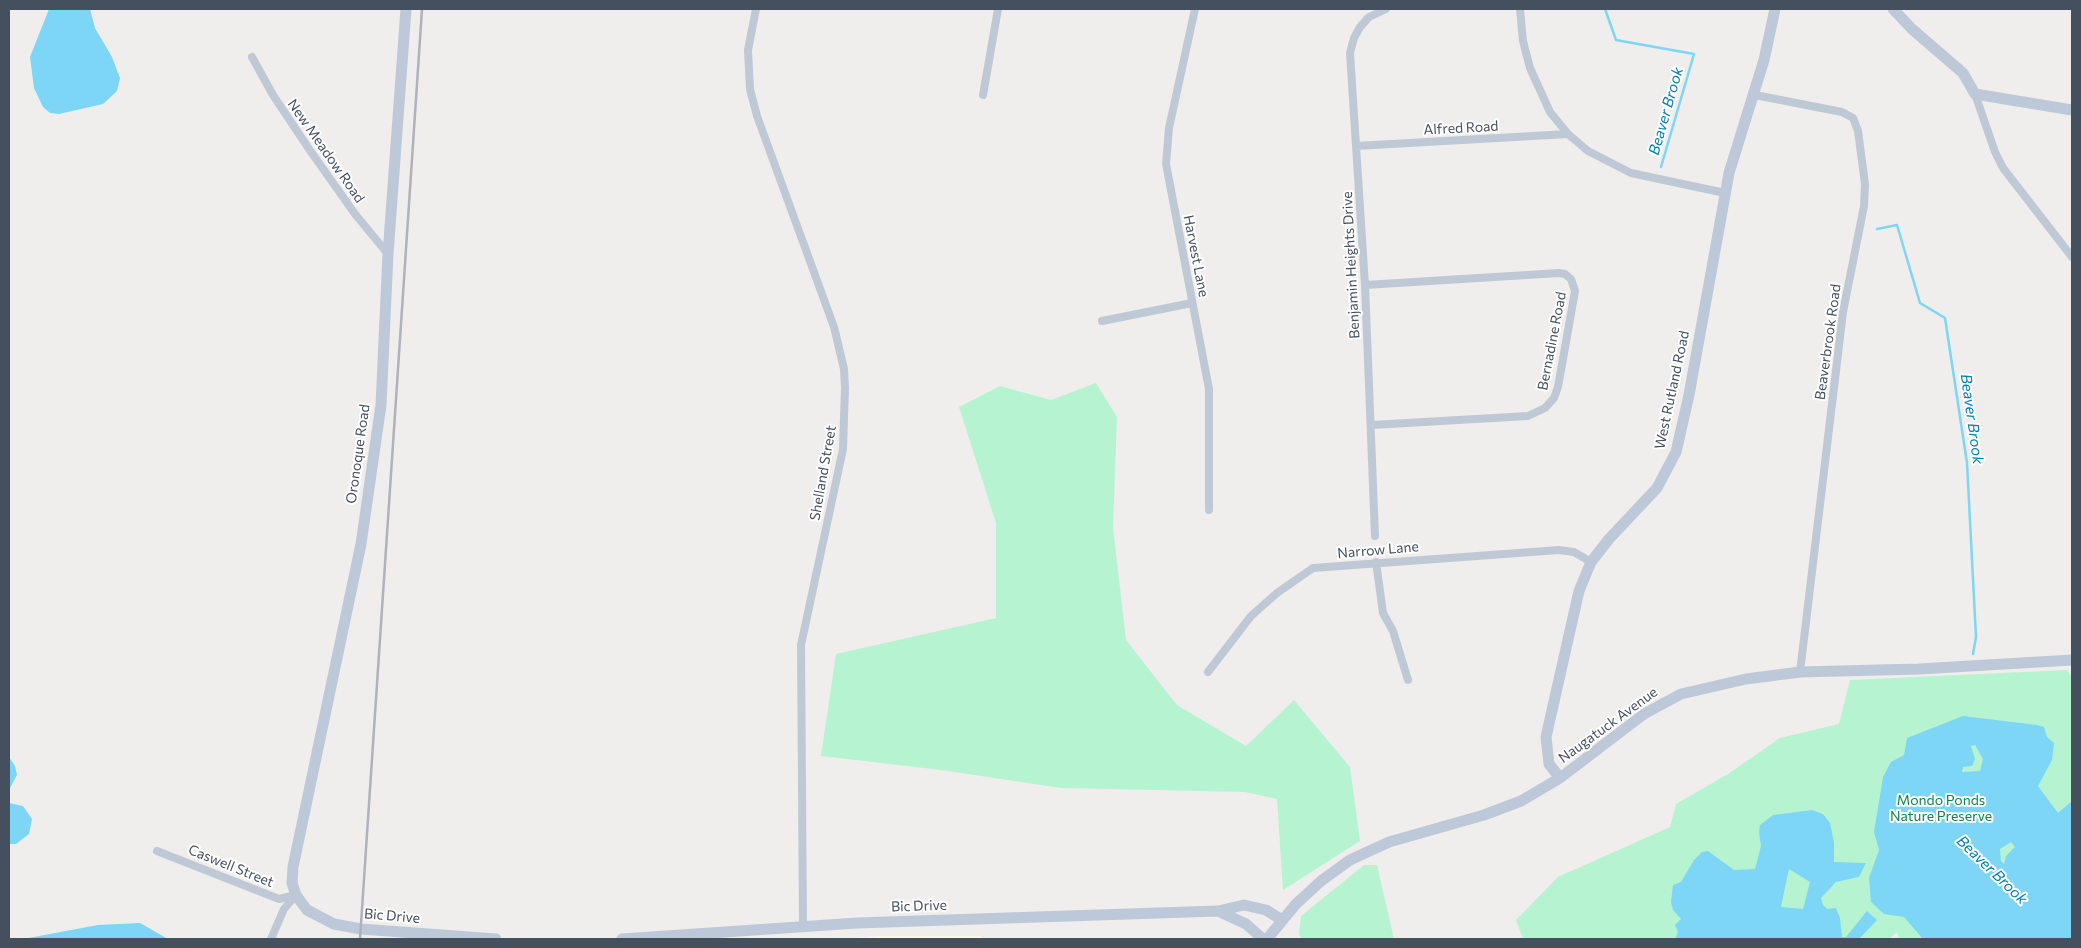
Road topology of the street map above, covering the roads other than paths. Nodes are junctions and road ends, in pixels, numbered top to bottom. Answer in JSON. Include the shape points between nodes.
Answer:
{"nodes":[{"id":1,"x":406,"y":9,"type":"edge"},
{"id":2,"x":756,"y":9,"type":"edge"},
{"id":3,"x":998,"y":9,"type":"edge"},
{"id":4,"x":1195,"y":9,"type":"edge"},
{"id":5,"x":1386,"y":9,"type":"edge"},
{"id":6,"x":1520,"y":9,"type":"edge"},
{"id":7,"x":1775,"y":9,"type":"edge"},
{"id":8,"x":1893,"y":9,"type":"edge"},
{"id":9,"x":252,"y":57,"type":"dead end"},
{"id":10,"x":1754,"y":94,"type":"junction"},
{"id":11,"x":1975,"y":94,"type":"junction"},
{"id":12,"x":983,"y":95,"type":"dead end"},
{"id":13,"x":2072,"y":110,"type":"edge"},
{"id":14,"x":1568,"y":134,"type":"junction"},
{"id":15,"x":1356,"y":146,"type":"junction"},
{"id":16,"x":1725,"y":193,"type":"junction"},
{"id":17,"x":388,"y":254,"type":"junction"},
{"id":18,"x":2072,"y":257,"type":"edge"},
{"id":19,"x":1365,"y":285,"type":"junction"},
{"id":20,"x":1192,"y":303,"type":"junction"},
{"id":21,"x":1102,"y":321,"type":"dead end"},
{"id":22,"x":1372,"y":425,"type":"junction"},
{"id":23,"x":1209,"y":510,"type":"dead end"},
{"id":24,"x":1375,"y":536,"type":"dead end"},
{"id":25,"x":1376,"y":562,"type":"junction"},
{"id":26,"x":1591,"y":562,"type":"junction"},
{"id":27,"x":2072,"y":660,"type":"edge"},
{"id":28,"x":1208,"y":672,"type":"dead end"},
{"id":29,"x":1800,"y":672,"type":"junction"},
{"id":30,"x":1408,"y":680,"type":"dead end"},
{"id":31,"x":1560,"y":778,"type":"junction"},
{"id":32,"x":157,"y":851,"type":"dead end"},
{"id":33,"x":296,"y":895,"type":"junction"},
{"id":34,"x":1218,"y":911,"type":"junction"},
{"id":35,"x":1282,"y":920,"type":"junction"},
{"id":36,"x":804,"y":926,"type":"junction"},
{"id":37,"x":1269,"y":938,"type":"edge"},
{"id":38,"x":271,"y":939,"type":"edge"},
{"id":39,"x":496,"y":939,"type":"edge"},
{"id":40,"x":622,"y":939,"type":"edge"}],
"edges":[{"from":1,"to":17,"type":"street","name":"Oronoque Road"},
{"from":2,"to":36,"type":"street","name":"Shelland Street","via":[[748,50],[757,116],[827,304],[839,346],[845,388],[842,449],[801,645]]},
{"from":3,"to":12,"type":"street"},
{"from":4,"to":20,"type":"street","name":"Harvest Lane","via":[[1169,128],[1167,153],[1168,175]]},
{"from":5,"to":15,"type":"street","name":"Benjamin Heights Drive","via":[[1369,17],[1360,27],[1350,53]]},
{"from":6,"to":14,"type":"street","via":[[1530,68],[1550,112]]},
{"from":7,"to":10,"type":"street","name":"West Rutland Road"},
{"from":8,"to":11,"type":"street","via":[[1963,73]]},
{"from":9,"to":17,"type":"street","name":"New Meadow Road","via":[[272,95],[308,149]]},
{"from":10,"to":16,"type":"street","name":"West Rutland Road"},
{"from":10,"to":29,"type":"street","name":"Beaverbrook Road","via":[[1842,112],[1853,118],[1866,184],[1843,312]]},
{"from":11,"to":13,"type":"street"},
{"from":11,"to":18,"type":"street","via":[[2003,168]]},
{"from":14,"to":15,"type":"street","name":"Alfred Road"},
{"from":14,"to":16,"type":"street","via":[[1588,151],[1631,174]]},
{"from":15,"to":19,"type":"street","name":"Benjamin Heights Drive"},
{"from":16,"to":26,"type":"street","name":"West Rutland Road","via":[[1676,452],[1657,488]]},
{"from":17,"to":33,"type":"street","name":"Oronoque Road","via":[[380,404],[361,544],[292,867]]},
{"from":19,"to":22,"type":"street","name":"Benjamin Heights Drive"},
{"from":19,"to":22,"type":"street","name":"Bernadine Road","via":[[1559,273],[1571,279],[1575,291],[1558,387],[1545,408],[1528,416]]},
{"from":20,"to":21,"type":"street"},
{"from":20,"to":23,"type":"street","name":"Harvest Lane","via":[[1209,388]]},
{"from":22,"to":24,"type":"street","name":"Benjamin Heights Drive"},
{"from":25,"to":26,"type":"street","name":"Narrow Lane","via":[[1559,550],[1574,552]]},
{"from":25,"to":28,"type":"street","name":"Narrow Lane","via":[[1312,568],[1277,592],[1251,616]]},
{"from":25,"to":30,"type":"street","via":[[1383,613],[1393,631]]},
{"from":26,"to":31,"type":"street","name":"West Rutland Road","via":[[1579,591],[1547,729],[1547,756]]},
{"from":27,"to":29,"type":"street","name":"Naugatuck Avenue"},
{"from":29,"to":31,"type":"street","name":"Naugatuck Avenue","via":[[1732,682],[1671,698],[1636,719]]},
{"from":31,"to":35,"type":"street","name":"Naugatuck Avenue","via":[[1496,811],[1364,852],[1320,881]]},
{"from":32,"to":33,"type":"street","name":"Caswell Street","via":[[279,899]]},
{"from":33,"to":38,"type":"street","via":[[284,909]]},
{"from":33,"to":39,"type":"street","name":"Bic Drive","via":[[313,914],[345,926]]},
{"from":34,"to":35,"type":"street","name":"Bic Drive","via":[[1234,906],[1256,906]]},
{"from":34,"to":36,"type":"street","name":"Bic Drive"},
{"from":34,"to":37,"type":"street","name":"Bic Drive"},
{"from":35,"to":37,"type":"street","name":"Naugatuck Avenue"},
{"from":36,"to":40,"type":"street","name":"Bic Drive"}]}
